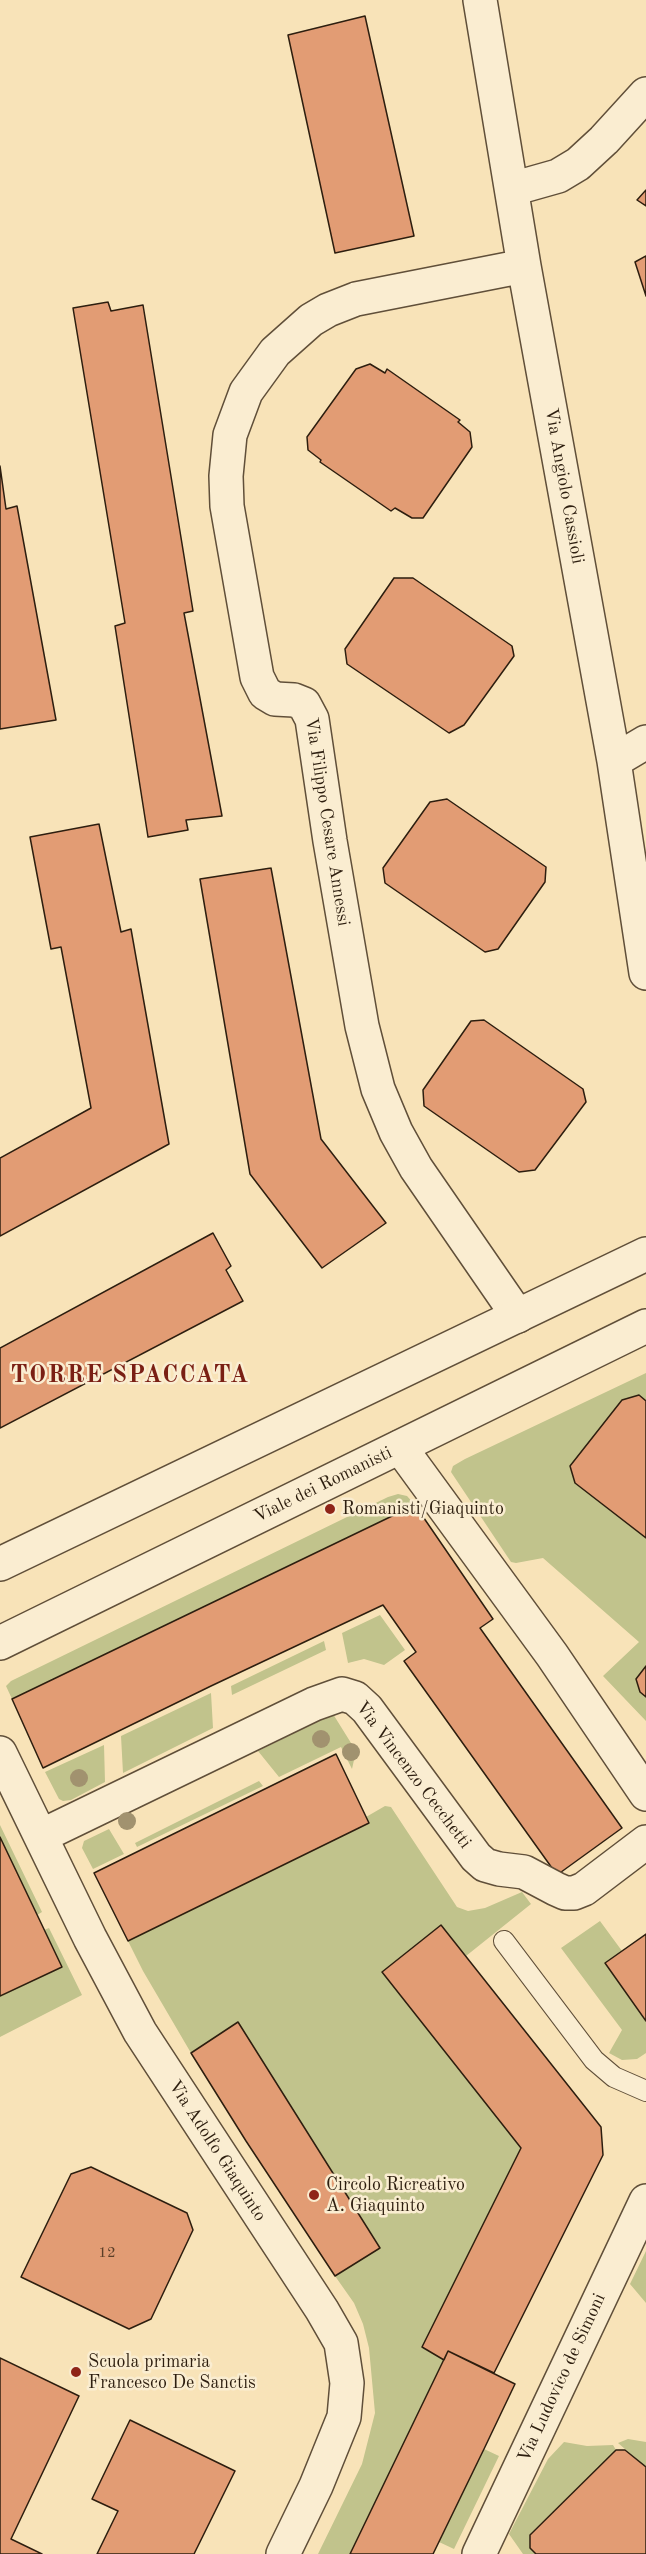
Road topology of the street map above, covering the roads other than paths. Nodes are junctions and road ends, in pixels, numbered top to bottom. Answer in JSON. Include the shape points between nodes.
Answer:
{"nodes":[{"id":1,"x":480,"y":0,"type":"edge"},
{"id":2,"x":646,"y":94,"type":"edge"},
{"id":3,"x":512,"y":189,"type":"junction"},
{"id":4,"x":524,"y":266,"type":"junction"},
{"id":5,"x":646,"y":742,"type":"edge"},
{"id":6,"x":614,"y":761,"type":"junction"},
{"id":7,"x":646,"y":973,"type":"edge"},
{"id":8,"x":646,"y":1254,"type":"edge"},
{"id":9,"x":518,"y":1316,"type":"junction"},
{"id":10,"x":646,"y":1326,"type":"edge"},
{"id":11,"x":400,"y":1447,"type":"junction"},
{"id":12,"x":0,"y":1564,"type":"edge"},
{"id":13,"x":0,"y":1643,"type":"edge"},
{"id":14,"x":0,"y":1753,"type":"edge"},
{"id":15,"x":646,"y":1794,"type":"edge"},
{"id":16,"x":41,"y":1836,"type":"junction"},
{"id":17,"x":646,"y":1842,"type":"edge"},
{"id":18,"x":504,"y":1941,"type":"dead end"},
{"id":19,"x":646,"y":2091,"type":"edge"},
{"id":20,"x":646,"y":2201,"type":"edge"},
{"id":21,"x":283,"y":2554,"type":"edge"},
{"id":22,"x":478,"y":2554,"type":"edge"}],
"edges":[{"from":1,"to":3,"type":"street","name":"Via Angiolo Cassioli"},
{"from":2,"to":3,"type":"street","via":[[578,164],[558,176]]},
{"from":3,"to":4,"type":"street","name":"Via Angiolo Cassioli"},
{"from":4,"to":6,"type":"street","name":"Via Angiolo Cassioli"},
{"from":4,"to":9,"type":"street","name":"Via Filippo Cesare Annessi","via":[[356,299],[311,320],[275,352],[246,392],[230,435],[226,476],[229,522],[260,686],[275,699],[304,704],[312,719],[362,1026],[378,1089],[416,1168]]},
{"from":5,"to":6,"type":"street"},
{"from":6,"to":7,"type":"street","name":"Via Angiolo Cassioli"},
{"from":8,"to":9,"type":"street"},
{"from":9,"to":12,"type":"street"},
{"from":10,"to":11,"type":"street","name":"Viale dei Romanisti"},
{"from":11,"to":13,"type":"street","name":"Viale dei Romanisti"},
{"from":11,"to":15,"type":"street","via":[[552,1655]]},
{"from":14,"to":16,"type":"street","name":"Via Adolfo Giaquinto"},
{"from":16,"to":17,"type":"street","name":"Via Vincenzo Cecchetti","via":[[305,1708],[342,1694],[356,1698],[367,1709],[485,1865],[524,1872],[565,1893],[574,1893]]},
{"from":16,"to":21,"type":"street","name":"Via Adolfo Giaquinto","via":[[140,2032],[341,2343],[347,2383],[344,2417]]},
{"from":18,"to":19,"type":"lane","via":[[594,2060],[614,2077]]},
{"from":20,"to":22,"type":"street","name":"Via Ludovico de Simoni"}]}
